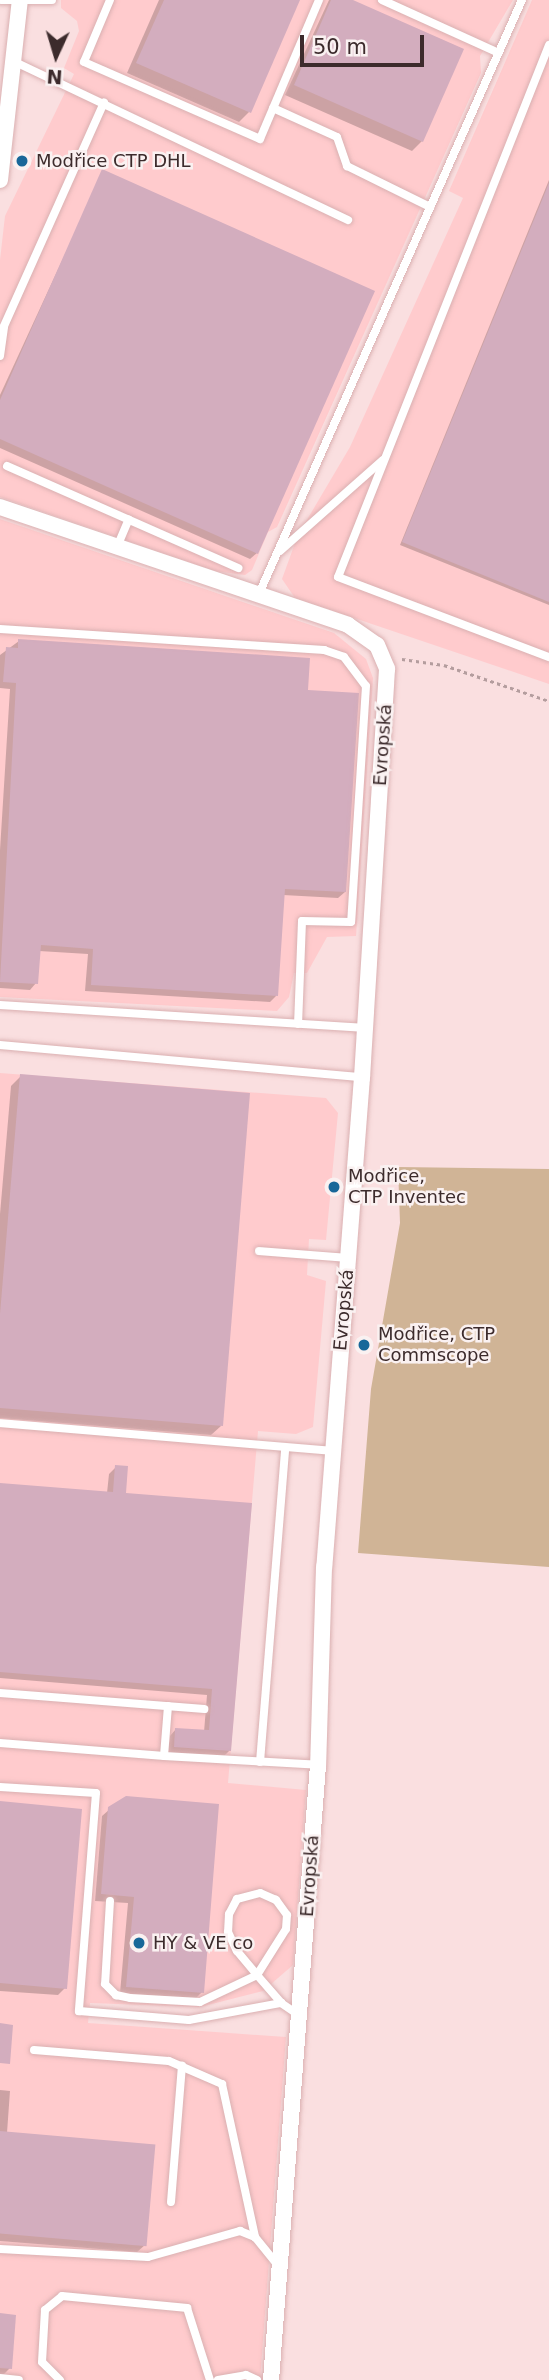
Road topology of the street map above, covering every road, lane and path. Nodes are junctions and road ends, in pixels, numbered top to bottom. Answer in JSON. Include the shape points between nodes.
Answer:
{"nodes":[{"id":1,"x":1,"y":0,"type":"edge"},
{"id":2,"x":52,"y":0,"type":"edge"},
{"id":3,"x":110,"y":0,"type":"edge"},
{"id":4,"x":319,"y":0,"type":"edge"},
{"id":5,"x":382,"y":0,"type":"edge"},
{"id":6,"x":522,"y":0,"type":"edge"},
{"id":7,"x":20,"y":1,"type":"edge"},
{"id":8,"x":549,"y":45,"type":"edge"},
{"id":9,"x":499,"y":53,"type":"junction"},
{"id":10,"x":13,"y":61,"type":"junction"},
{"id":11,"x":104,"y":102,"type":"junction"},
{"id":12,"x":273,"y":108,"type":"junction"},
{"id":13,"x":0,"y":180,"type":"edge"},
{"id":14,"x":430,"y":207,"type":"junction"},
{"id":15,"x":348,"y":220,"type":"dead end"},
{"id":16,"x":0,"y":356,"type":"edge"},
{"id":17,"x":384,"y":459,"type":"junction"},
{"id":18,"x":7,"y":466,"type":"dead end"},
{"id":19,"x":0,"y":507,"type":"edge"},
{"id":20,"x":129,"y":519,"type":"junction"},
{"id":21,"x":117,"y":547,"type":"junction"},
{"id":22,"x":278,"y":553,"type":"junction"},
{"id":23,"x":238,"y":568,"type":"dead end"},
{"id":24,"x":258,"y":596,"type":"junction"},
{"id":25,"x":0,"y":629,"type":"edge"},
{"id":26,"x":549,"y":657,"type":"edge"},
{"id":27,"x":384,"y":658,"type":"junction"},
{"id":28,"x":549,"y":701,"type":"edge"},
{"id":29,"x":0,"y":1005,"type":"edge"},
{"id":30,"x":298,"y":1024,"type":"junction"},
{"id":31,"x":366,"y":1028,"type":"junction"},
{"id":32,"x":0,"y":1045,"type":"edge"},
{"id":33,"x":362,"y":1077,"type":"junction"},
{"id":34,"x":259,"y":1251,"type":"dead end"},
{"id":35,"x":348,"y":1258,"type":"junction"},
{"id":36,"x":0,"y":1423,"type":"edge"},
{"id":37,"x":285,"y":1448,"type":"junction"},
{"id":38,"x":333,"y":1451,"type":"junction"},
{"id":39,"x":0,"y":1693,"type":"edge"},
{"id":40,"x":168,"y":1706,"type":"junction"},
{"id":41,"x":204,"y":1709,"type":"dead end"},
{"id":42,"x":0,"y":1743,"type":"edge"},
{"id":43,"x":164,"y":1756,"type":"junction"},
{"id":44,"x":260,"y":1762,"type":"junction"},
{"id":45,"x":318,"y":1765,"type":"junction"},
{"id":46,"x":0,"y":1787,"type":"edge"},
{"id":47,"x":110,"y":1901,"type":"dead end"},
{"id":48,"x":257,"y":1975,"type":"junction"},
{"id":49,"x":281,"y":2003,"type":"junction"},
{"id":50,"x":300,"y":2016,"type":"junction"},
{"id":51,"x":34,"y":2050,"type":"dead end"},
{"id":52,"x":182,"y":2065,"type":"junction"},
{"id":53,"x":171,"y":2202,"type":"dead end"},
{"id":54,"x":255,"y":2237,"type":"junction"},
{"id":55,"x":0,"y":2249,"type":"edge"},
{"id":56,"x":280,"y":2268,"type":"junction"},
{"id":57,"x":0,"y":2378,"type":"edge"},
{"id":58,"x":19,"y":2380,"type":"edge"},
{"id":59,"x":60,"y":2380,"type":"edge"},
{"id":60,"x":210,"y":2380,"type":"edge"},
{"id":61,"x":218,"y":2380,"type":"edge"},
{"id":62,"x":257,"y":2380,"type":"edge"},
{"id":63,"x":271,"y":2380,"type":"edge"}],
"edges":[{"from":1,"to":7,"type":"lane"},
{"from":2,"to":7,"type":"lane"},
{"from":3,"to":12,"type":"lane","via":[[83,62],[260,139]]},
{"from":4,"to":12,"type":"lane"},
{"from":5,"to":9,"type":"lane"},
{"from":6,"to":9,"type":"lane"},
{"from":7,"to":10,"type":"street"},
{"from":8,"to":17,"type":"lane"},
{"from":9,"to":14,"type":"lane"},
{"from":10,"to":11,"type":"lane"},
{"from":10,"to":13,"type":"street"},
{"from":11,"to":15,"type":"lane"},
{"from":11,"to":16,"type":"lane","via":[[4,326]]},
{"from":12,"to":14,"type":"lane","via":[[337,137],[347,166]]},
{"from":14,"to":22,"type":"lane"},
{"from":17,"to":22,"type":"lane"},
{"from":17,"to":26,"type":"lane","via":[[338,577]]},
{"from":18,"to":20,"type":"lane"},
{"from":19,"to":21,"type":"street"},
{"from":20,"to":21,"type":"lane"},
{"from":20,"to":23,"type":"lane"},
{"from":21,"to":24,"type":"street"},
{"from":22,"to":24,"type":"lane"},
{"from":24,"to":27,"type":"street","via":[[366,634]]},
{"from":25,"to":30,"type":"lane","via":[[324,650],[344,656],[366,686],[351,922],[302,921]]},
{"from":27,"to":28,"type":"path","via":[[444,665]]},
{"from":27,"to":31,"type":"street","name":"Evropská","via":[[386,698]]},
{"from":29,"to":30,"type":"lane"},
{"from":30,"to":31,"type":"lane"},
{"from":31,"to":33,"type":"street","name":"Evropská"},
{"from":32,"to":33,"type":"lane"},
{"from":33,"to":35,"type":"street","name":"Evropská"},
{"from":34,"to":35,"type":"lane"},
{"from":35,"to":38,"type":"street","name":"Evropská"},
{"from":36,"to":37,"type":"lane"},
{"from":37,"to":38,"type":"lane"},
{"from":37,"to":44,"type":"lane"},
{"from":38,"to":45,"type":"street","name":"Evropská"},
{"from":39,"to":40,"type":"lane"},
{"from":40,"to":41,"type":"lane"},
{"from":40,"to":43,"type":"lane"},
{"from":42,"to":43,"type":"lane"},
{"from":43,"to":44,"type":"lane"},
{"from":44,"to":45,"type":"lane"},
{"from":45,"to":50,"type":"street","name":"Evropská"},
{"from":46,"to":49,"type":"lane","via":[[96,1793],[79,2011],[189,2020]]},
{"from":47,"to":48,"type":"lane","via":[[105,1984],[116,1994],[200,2002]]},
{"from":48,"to":48,"type":"lane","via":[[228,1932],[229,1914],[237,1899],[260,1893],[276,1900],[287,1915],[279,1945]]},
{"from":48,"to":49,"type":"lane"},
{"from":49,"to":50,"type":"lane"},
{"from":50,"to":56,"type":"street","name":"Evropská"},
{"from":51,"to":52,"type":"lane"},
{"from":52,"to":53,"type":"lane"},
{"from":52,"to":54,"type":"lane","via":[[222,2084]]},
{"from":54,"to":55,"type":"lane","via":[[240,2231],[223,2232],[148,2257]]},
{"from":54,"to":56,"type":"lane"},
{"from":56,"to":63,"type":"street","name":"Evropská"},
{"from":57,"to":58,"type":"lane"},
{"from":59,"to":60,"type":"lane","via":[[42,2362],[45,2311],[62,2296],[187,2308]]},
{"from":61,"to":62,"type":"lane","via":[[246,2375]]}]}
